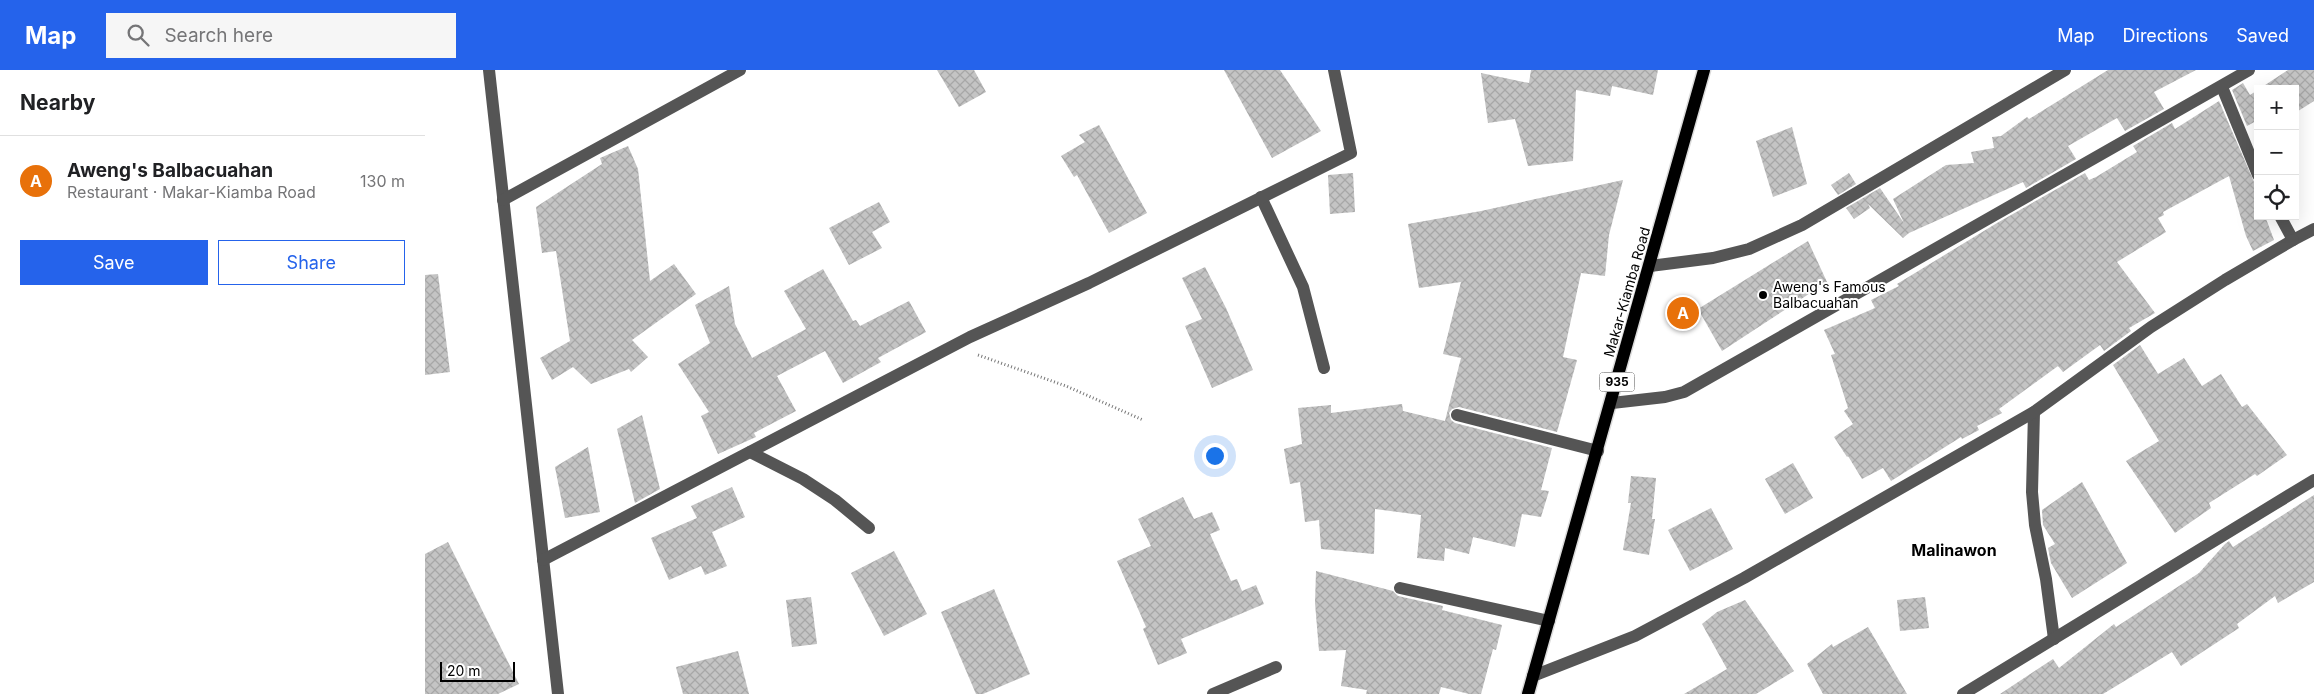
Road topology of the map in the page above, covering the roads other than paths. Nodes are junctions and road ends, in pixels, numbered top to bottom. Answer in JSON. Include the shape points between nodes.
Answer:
{"nodes":[{"id":1,"x":489,"y":70,"type":"edge"},
{"id":2,"x":740,"y":70,"type":"edge"},
{"id":3,"x":1334,"y":70,"type":"edge"},
{"id":4,"x":1704,"y":70,"type":"edge"},
{"id":5,"x":2065,"y":70,"type":"edge"},
{"id":6,"x":2249,"y":70,"type":"edge"},
{"id":7,"x":2222,"y":87,"type":"junction"},
{"id":8,"x":2254,"y":164,"type":"edge"},
{"id":9,"x":1261,"y":197,"type":"junction"},
{"id":10,"x":503,"y":200,"type":"junction"},
{"id":11,"x":2282,"y":220,"type":"edge"},
{"id":12,"x":2314,"y":229,"type":"edge"},
{"id":13,"x":2293,"y":240,"type":"junction"},
{"id":14,"x":1650,"y":266,"type":"junction"},
{"id":15,"x":1324,"y":368,"type":"dead end"},
{"id":16,"x":1611,"y":403,"type":"junction"},
{"id":17,"x":2034,"y":412,"type":"junction"},
{"id":18,"x":1457,"y":415,"type":"dead end"},
{"id":19,"x":750,"y":452,"type":"junction"},
{"id":20,"x":1598,"y":452,"type":"junction"},
{"id":21,"x":2314,"y":480,"type":"edge"},
{"id":22,"x":869,"y":528,"type":"dead end"},
{"id":23,"x":543,"y":560,"type":"junction"},
{"id":24,"x":1400,"y":588,"type":"dead end"},
{"id":25,"x":1549,"y":621,"type":"junction"},
{"id":26,"x":2054,"y":639,"type":"junction"},
{"id":27,"x":1275,"y":667,"type":"dead end"},
{"id":28,"x":1533,"y":676,"type":"junction"},
{"id":29,"x":558,"y":694,"type":"edge"},
{"id":30,"x":1213,"y":694,"type":"edge"},
{"id":31,"x":1528,"y":694,"type":"edge"},
{"id":32,"x":1963,"y":694,"type":"edge"}],
"edges":[{"from":1,"to":10,"type":"street"},
{"from":2,"to":10,"type":"street"},
{"from":3,"to":9,"type":"street","via":[[1351,154]]},
{"from":4,"to":14,"type":"main road","name":"Makar-Kiamba Road","number":"935"},
{"from":5,"to":14,"type":"street","via":[[1802,225],[1749,249],[1713,258]]},
{"from":6,"to":7,"type":"street"},
{"from":7,"to":8,"type":"street"},
{"from":7,"to":16,"type":"street","via":[[1685,392]]},
{"from":9,"to":15,"type":"street","via":[[1303,287]]},
{"from":9,"to":19,"type":"street","via":[[954,346]]},
{"from":10,"to":23,"type":"street"},
{"from":11,"to":13,"type":"street"},
{"from":12,"to":13,"type":"street"},
{"from":13,"to":17,"type":"street","via":[[2151,327]]},
{"from":14,"to":16,"type":"main road","name":"Makar-Kiamba Road","number":"935"},
{"from":16,"to":20,"type":"main road","name":"Makar-Kiamba Road","number":"935"},
{"from":17,"to":26,"type":"street","via":[[2032,492]]},
{"from":17,"to":28,"type":"street","via":[[1744,578],[1635,636]]},
{"from":18,"to":20,"type":"street"},
{"from":19,"to":22,"type":"street","via":[[803,479]]},
{"from":19,"to":23,"type":"street"},
{"from":20,"to":25,"type":"main road","name":"Makar-Kiamba Road","number":"935"},
{"from":21,"to":26,"type":"street"},
{"from":23,"to":29,"type":"street"},
{"from":24,"to":25,"type":"street"},
{"from":25,"to":28,"type":"main road","name":"Makar-Kiamba Road","number":"935"},
{"from":26,"to":32,"type":"street"},
{"from":27,"to":30,"type":"street"},
{"from":28,"to":31,"type":"main road","name":"Makar-Kiamba Road","number":"935"}]}
